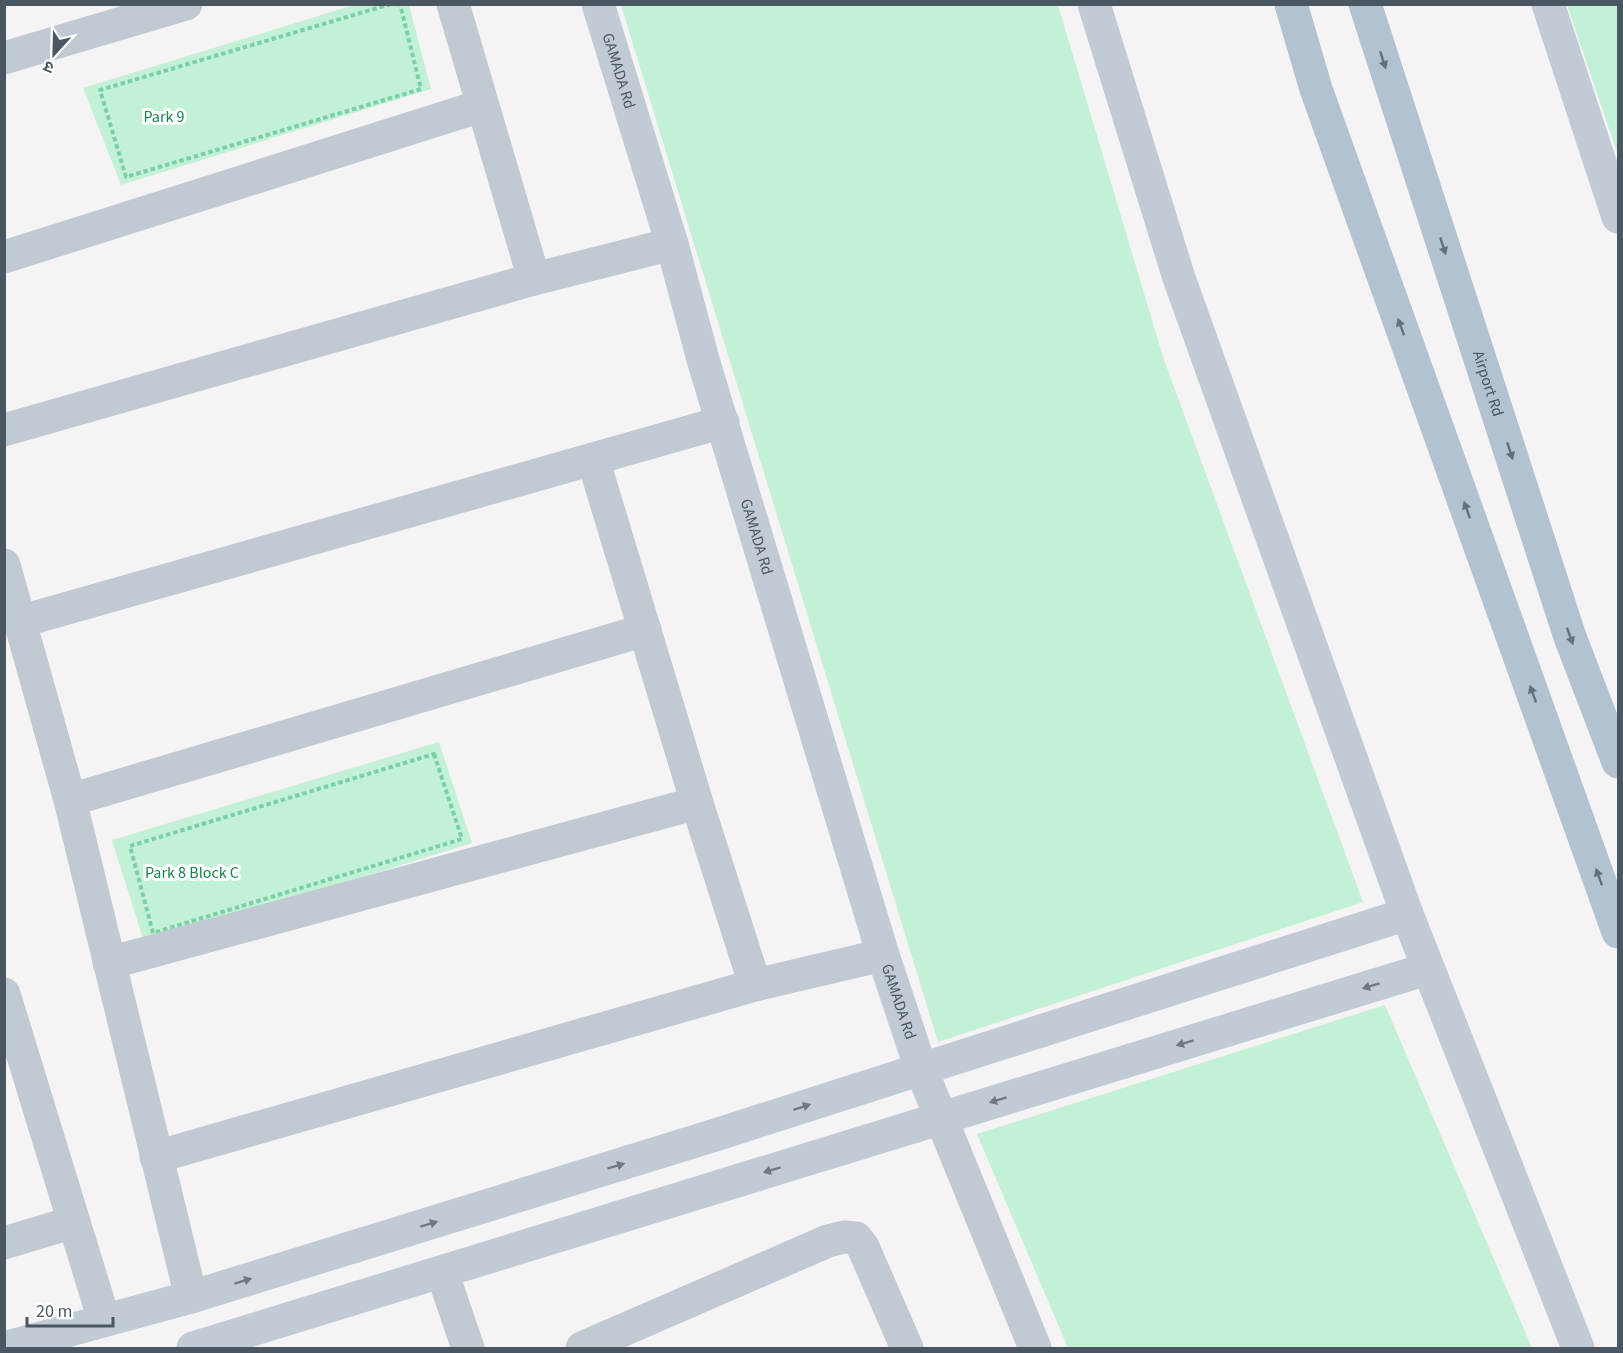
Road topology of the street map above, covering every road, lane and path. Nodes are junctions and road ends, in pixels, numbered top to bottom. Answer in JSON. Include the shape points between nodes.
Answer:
{"nodes":[{"id":1,"x":186,"y":4,"type":"edge"},
{"id":2,"x":391,"y":4,"type":"edge"},
{"id":3,"x":400,"y":4,"type":"edge"},
{"id":4,"x":453,"y":4,"type":"edge"},
{"id":5,"x":598,"y":4,"type":"edge"},
{"id":6,"x":1094,"y":4,"type":"edge"},
{"id":7,"x":1291,"y":4,"type":"edge"},
{"id":8,"x":1365,"y":4,"type":"edge"},
{"id":9,"x":1548,"y":4,"type":"edge"},
{"id":10,"x":4,"y":58,"type":"edge"},
{"id":11,"x":481,"y":106,"type":"junction"},
{"id":12,"x":1618,"y":217,"type":"edge"},
{"id":13,"x":672,"y":244,"type":"junction"},
{"id":14,"x":4,"y":256,"type":"edge"},
{"id":15,"x":534,"y":279,"type":"junction"},
{"id":16,"x":723,"y":422,"type":"junction"},
{"id":17,"x":4,"y":430,"type":"edge"},
{"id":18,"x":593,"y":459,"type":"junction"},
{"id":19,"x":4,"y":565,"type":"edge"},
{"id":20,"x":21,"y":621,"type":"junction"},
{"id":21,"x":645,"y":630,"type":"junction"},
{"id":22,"x":1618,"y":762,"type":"edge"},
{"id":23,"x":70,"y":800,"type":"junction"},
{"id":24,"x":697,"y":803,"type":"junction"},
{"id":25,"x":462,"y":839,"type":"joint"},
{"id":26,"x":1407,"y":914,"type":"junction"},
{"id":27,"x":1618,"y":932,"type":"edge"},
{"id":28,"x":883,"y":955,"type":"junction"},
{"id":29,"x":110,"y":963,"type":"junction"},
{"id":30,"x":1427,"y":969,"type":"junction"},
{"id":31,"x":755,"y":985,"type":"junction"},
{"id":32,"x":4,"y":994,"type":"edge"},
{"id":33,"x":921,"y":1069,"type":"junction"},
{"id":34,"x":941,"y":1118,"type":"junction"},
{"id":35,"x":156,"y":1157,"type":"junction"},
{"id":36,"x":74,"y":1222,"type":"junction"},
{"id":37,"x":4,"y":1244,"type":"edge"},
{"id":38,"x":442,"y":1272,"type":"junction"},
{"id":39,"x":190,"y":1297,"type":"junction"},
{"id":40,"x":104,"y":1320,"type":"junction"},
{"id":41,"x":4,"y":1348,"type":"edge"},
{"id":42,"x":193,"y":1348,"type":"edge"},
{"id":43,"x":468,"y":1348,"type":"edge"},
{"id":44,"x":582,"y":1348,"type":"edge"},
{"id":45,"x":907,"y":1348,"type":"edge"},
{"id":46,"x":1035,"y":1348,"type":"edge"},
{"id":47,"x":1578,"y":1348,"type":"edge"}],
"edges":[{"from":1,"to":10,"type":"street"},
{"from":2,"to":3,"type":"path","via":[[100,90],[126,177],[421,88]]},
{"from":4,"to":11,"type":"street"},
{"from":5,"to":13,"type":"street","name":"GAMADA Rd"},
{"from":6,"to":26,"type":"street","via":[[1179,278]]},
{"from":27,"to":7,"type":"main road","one_way":true,"via":[[1320,101]]},
{"from":8,"to":22,"type":"main road","name":"Airport Rd","one_way":true,"via":[[1570,637]]},
{"from":9,"to":12,"type":"street"},
{"from":11,"to":14,"type":"street"},
{"from":11,"to":15,"type":"street"},
{"from":13,"to":15,"type":"street"},
{"from":13,"to":16,"type":"street","name":"GAMADA Rd"},
{"from":15,"to":17,"type":"street"},
{"from":16,"to":18,"type":"street"},
{"from":16,"to":28,"type":"street","name":"GAMADA Rd"},
{"from":18,"to":20,"type":"street"},
{"from":18,"to":21,"type":"street"},
{"from":19,"to":20,"type":"street"},
{"from":20,"to":23,"type":"street"},
{"from":21,"to":23,"type":"street"},
{"from":21,"to":24,"type":"street"},
{"from":23,"to":29,"type":"street"},
{"from":24,"to":29,"type":"street"},
{"from":24,"to":31,"type":"street"},
{"from":25,"to":25,"type":"path","via":[[434,754],[130,846],[153,933]]},
{"from":26,"to":30,"type":"street"},
{"from":26,"to":33,"type":"street"},
{"from":28,"to":31,"type":"street"},
{"from":28,"to":33,"type":"street","name":"GAMADA Rd"},
{"from":29,"to":35,"type":"street"},
{"from":30,"to":34,"type":"street","one_way":true},
{"from":30,"to":47,"type":"street"},
{"from":31,"to":35,"type":"street"},
{"from":32,"to":36,"type":"street"},
{"from":33,"to":34,"type":"street"},
{"from":39,"to":33,"type":"street","one_way":true},
{"from":34,"to":38,"type":"street","one_way":true},
{"from":34,"to":46,"type":"street"},
{"from":35,"to":39,"type":"street"},
{"from":36,"to":37,"type":"street"},
{"from":36,"to":40,"type":"street"},
{"from":38,"to":42,"type":"street"},
{"from":38,"to":43,"type":"street"},
{"from":39,"to":40,"type":"street"},
{"from":40,"to":41,"type":"street"},
{"from":44,"to":45,"type":"street","via":[[844,1237],[856,1238],[863,1247]]}]}
